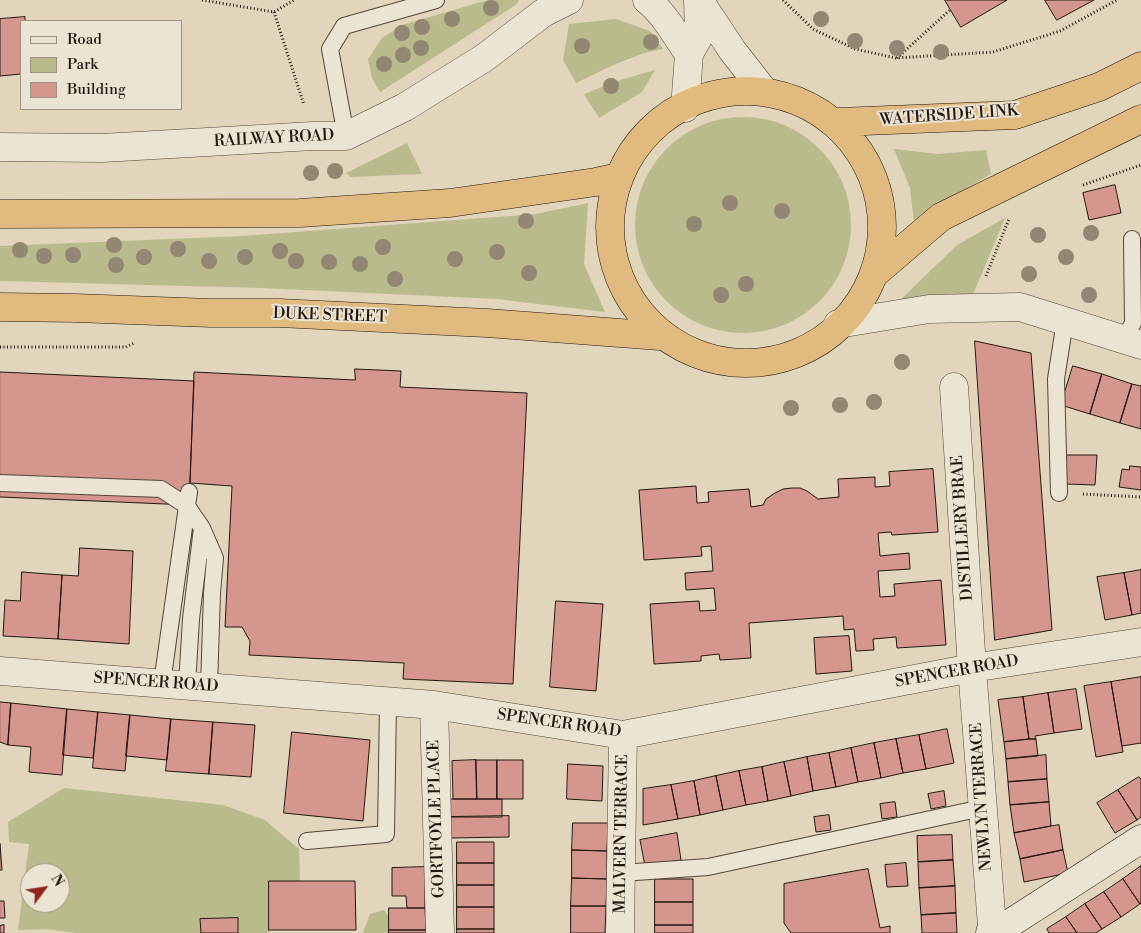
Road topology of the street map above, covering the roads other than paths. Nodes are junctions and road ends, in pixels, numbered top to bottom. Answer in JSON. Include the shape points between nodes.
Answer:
{"nodes":[{"id":1,"x":436,"y":0,"type":"edge"},
{"id":2,"x":569,"y":0,"type":"edge"},
{"id":3,"x":647,"y":0,"type":"edge"},
{"id":4,"x":699,"y":0,"type":"edge"},
{"id":5,"x":689,"y":54,"type":"junction"},
{"id":6,"x":1141,"y":66,"type":"edge"},
{"id":7,"x":764,"y":91,"type":"junction"},
{"id":8,"x":685,"y":108,"type":"junction"},
{"id":9,"x":1141,"y":119,"type":"edge"},
{"id":10,"x":839,"y":122,"type":"junction"},
{"id":11,"x":346,"y":136,"type":"junction"},
{"id":12,"x":0,"y":147,"type":"edge"},
{"id":13,"x":619,"y":177,"type":"junction"},
{"id":14,"x":0,"y":214,"type":"edge"},
{"id":15,"x":1132,"y":239,"type":"dead end"},
{"id":16,"x":874,"y":274,"type":"junction"},
{"id":17,"x":0,"y":307,"type":"edge"},
{"id":18,"x":1065,"y":322,"type":"junction"},
{"id":19,"x":838,"y":324,"type":"junction"},
{"id":20,"x":660,"y":336,"type":"junction"},
{"id":21,"x":1133,"y":343,"type":"edge"},
{"id":22,"x":954,"y":387,"type":"dead end"},
{"id":23,"x":0,"y":483,"type":"edge"},
{"id":24,"x":1059,"y":493,"type":"road end"},
{"id":25,"x":188,"y":499,"type":"junction"},
{"id":26,"x":202,"y":528,"type":"junction"},
{"id":27,"x":1141,"y":642,"type":"edge"},
{"id":28,"x":972,"y":668,"type":"junction"},
{"id":29,"x":0,"y":671,"type":"edge"},
{"id":30,"x":186,"y":685,"type":"junction"},
{"id":31,"x":388,"y":702,"type":"junction"},
{"id":32,"x":434,"y":704,"type":"junction"},
{"id":33,"x":623,"y":735,"type":"junction"},
{"id":34,"x":982,"y":808,"type":"junction"},
{"id":35,"x":1141,"y":839,"type":"edge"},
{"id":36,"x":307,"y":841,"type":"dead end"},
{"id":37,"x":621,"y":873,"type":"junction"},
{"id":38,"x":991,"y":930,"type":"edge"},
{"id":39,"x":440,"y":933,"type":"edge"},
{"id":40,"x":620,"y":933,"type":"edge"}],
"edges":[{"from":1,"to":11,"type":"lane","via":[[344,26],[330,49]]},
{"from":2,"to":11,"type":"street","name":"RAILWAY ROAD","via":[[543,14],[484,58],[406,107]]},
{"from":3,"to":5,"type":"street"},
{"from":4,"to":5,"type":"street","via":[[699,36]]},
{"from":4,"to":7,"type":"street"},
{"from":5,"to":8,"type":"street"},
{"from":6,"to":10,"type":"highway","name":"WATERSIDE LINK","via":[[1099,87],[1015,115]]},
{"from":7,"to":8,"type":"highway","via":[[723,92]]},
{"from":7,"to":10,"type":"highway","via":[[800,101]]},
{"from":8,"to":13,"type":"highway","via":[[661,121],[640,143]]},
{"from":9,"to":16,"type":"highway","via":[[941,217]]},
{"from":10,"to":16,"type":"highway","via":[[864,150],[880,190],[883,232]]},
{"from":11,"to":12,"type":"street","name":"RAILWAY ROAD","via":[[102,148]]},
{"from":13,"to":14,"type":"highway","via":[[450,203],[300,213]]},
{"from":13,"to":20,"type":"highway","via":[[609,233],[615,269],[631,304]]},
{"from":15,"to":21,"type":"lane"},
{"from":16,"to":19,"type":"highway","via":[[855,308]]},
{"from":17,"to":20,"type":"highway","name":"DUKE STREET","via":[[288,314],[487,323]]},
{"from":18,"to":19,"type":"street","via":[[1020,307],[929,309]]},
{"from":18,"to":21,"type":"street"},
{"from":18,"to":24,"type":"lane","via":[[1056,379]]},
{"from":19,"to":20,"type":"highway","via":[[827,336],[793,354],[747,363],[701,357]]},
{"from":22,"to":28,"type":"street","name":"DISTILLERY BRAE"},
{"from":23,"to":25,"type":"lane","via":[[161,489]]},
{"from":25,"to":26,"type":"lane"},
{"from":25,"to":30,"type":"lane"},
{"from":26,"to":30,"type":"lane"},
{"from":26,"to":30,"type":"lane","via":[[215,558],[212,593]]},
{"from":27,"to":28,"type":"street","name":"SPENCER ROAD"},
{"from":28,"to":33,"type":"street","name":"SPENCER ROAD"},
{"from":28,"to":34,"type":"street","name":"NEWLYN TERRACE"},
{"from":29,"to":30,"type":"street","name":"SPENCER ROAD"},
{"from":30,"to":31,"type":"street","name":"SPENCER ROAD"},
{"from":31,"to":32,"type":"street","name":"SPENCER ROAD"},
{"from":31,"to":36,"type":"lane","via":[[386,834]]},
{"from":32,"to":33,"type":"street","name":"SPENCER ROAD"},
{"from":32,"to":39,"type":"street","name":"GORTFOYLE PLACE"},
{"from":33,"to":37,"type":"street","name":"MALVERN TERRACE"},
{"from":34,"to":37,"type":"lane","via":[[708,867]]},
{"from":34,"to":38,"type":"street","name":"NEWLYN TERRACE"},
{"from":35,"to":38,"type":"street","via":[[1010,924]]},
{"from":37,"to":40,"type":"street","name":"MALVERN TERRACE"}]}
